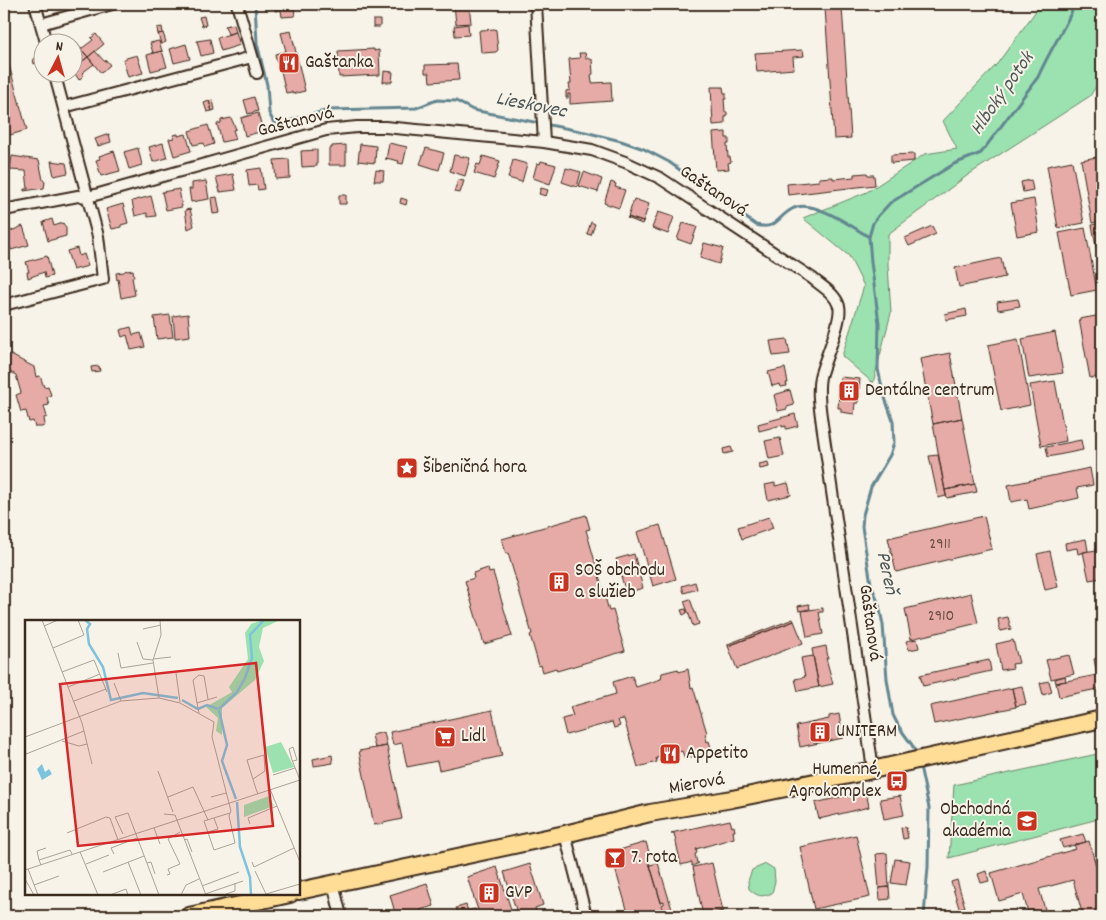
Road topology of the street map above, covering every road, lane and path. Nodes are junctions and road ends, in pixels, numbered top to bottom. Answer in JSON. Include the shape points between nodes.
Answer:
{"nodes":[{"id":1,"x":35,"y":4,"type":"edge"},
{"id":2,"x":112,"y":4,"type":"edge"},
{"id":3,"x":236,"y":4,"type":"edge"},
{"id":4,"x":536,"y":4,"type":"edge"},
{"id":5,"x":41,"y":24,"type":"junction"},
{"id":6,"x":43,"y":32,"type":"edge"},
{"id":7,"x":252,"y":57,"type":"junction"},
{"id":8,"x":257,"y":73,"type":"dead end"},
{"id":9,"x":57,"y":82,"type":"edge"},
{"id":10,"x":64,"y":108,"type":"junction"},
{"id":11,"x":544,"y":142,"type":"junction"},
{"id":12,"x":88,"y":197,"type":"junction"},
{"id":13,"x":4,"y":210,"type":"edge"},
{"id":14,"x":4,"y":305,"type":"edge"},
{"id":15,"x":1102,"y":719,"type":"edge"},
{"id":16,"x":873,"y":770,"type":"junction"},
{"id":17,"x":566,"y":834,"type":"junction"},
{"id":18,"x":332,"y":883,"type":"junction"},
{"id":19,"x":300,"y":892,"type":"edge"},
{"id":20,"x":285,"y":895,"type":"edge"},
{"id":21,"x":189,"y":916,"type":"edge"},
{"id":22,"x":341,"y":916,"type":"edge"},
{"id":23,"x":586,"y":916,"type":"edge"}],
"edges":[{"from":1,"to":5,"type":"street"},
{"from":2,"to":5,"type":"street"},
{"from":3,"to":7,"type":"street"},
{"from":4,"to":11,"type":"street"},
{"from":5,"to":6,"type":"street"},
{"from":7,"to":8,"type":"street"},
{"from":7,"to":10,"type":"street"},
{"from":9,"to":10,"type":"street"},
{"from":10,"to":12,"type":"street"},
{"from":11,"to":12,"type":"street","name":"Gaštanová","via":[[385,127],[326,130]]},
{"from":11,"to":16,"type":"street","name":"Gaštanová","via":[[592,150],[660,178],[812,278],[834,296],[840,317],[820,378],[820,408]]},
{"from":12,"to":13,"type":"street","name":"Gaštanová","via":[[78,196]]},
{"from":12,"to":14,"type":"street","via":[[98,236],[103,279]]},
{"from":15,"to":16,"type":"main road","name":"Mierová"},
{"from":16,"to":17,"type":"main road","name":"Mierová","via":[[650,813]]},
{"from":17,"to":18,"type":"main road","name":"Mierová"},
{"from":17,"to":23,"type":"street"},
{"from":18,"to":19,"type":"main road","name":"Mierová"},
{"from":18,"to":22,"type":"street"},
{"from":20,"to":21,"type":"main road"}]}
